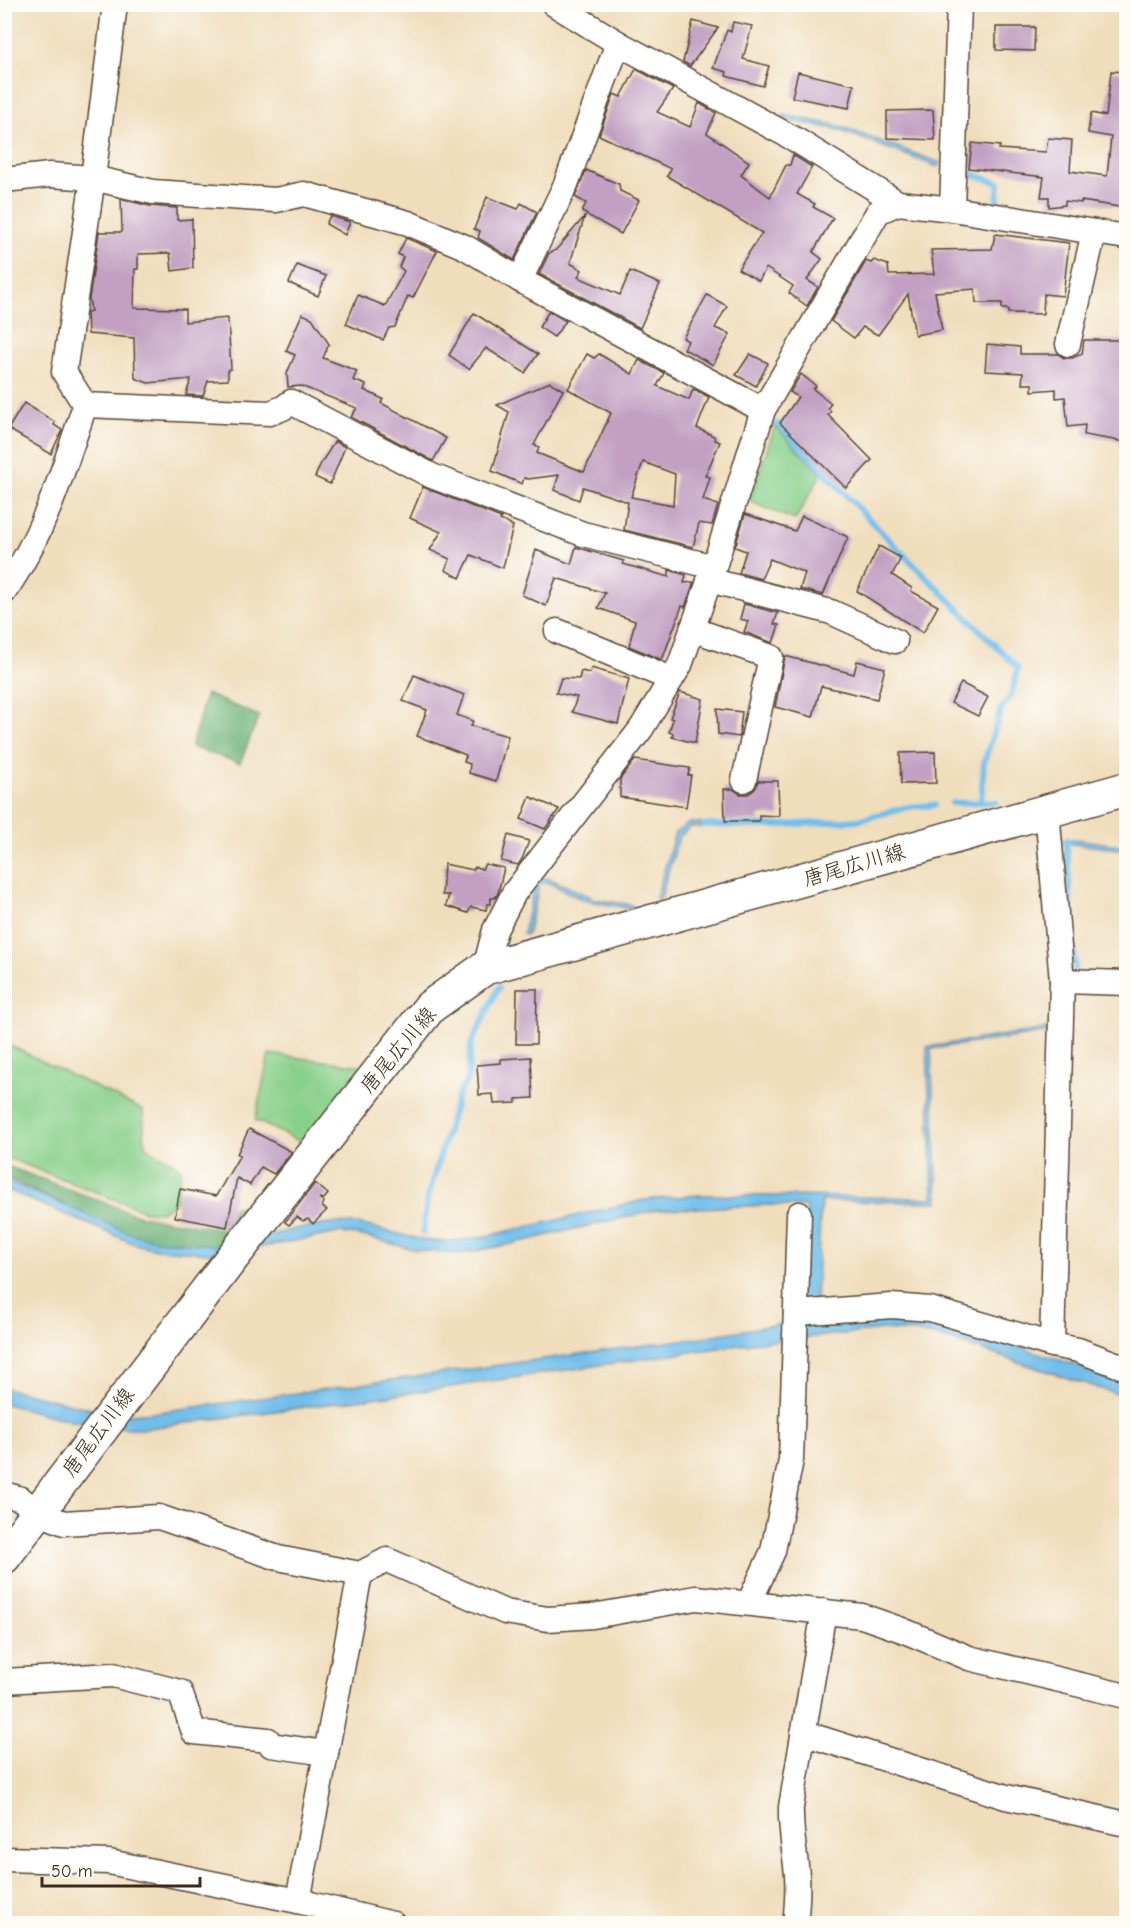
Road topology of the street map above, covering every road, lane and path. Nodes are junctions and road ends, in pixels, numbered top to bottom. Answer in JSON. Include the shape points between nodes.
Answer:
{"nodes":[{"id":1,"x":115,"y":4,"type":"edge"},
{"id":2,"x":554,"y":4,"type":"edge"},
{"id":3,"x":959,"y":4,"type":"edge"},
{"id":4,"x":618,"y":43,"type":"junction"},
{"id":5,"x":93,"y":178,"type":"junction"},
{"id":6,"x":4,"y":180,"type":"edge"},
{"id":7,"x":898,"y":203,"type":"junction"},
{"id":8,"x":952,"y":209,"type":"junction"},
{"id":9,"x":1094,"y":232,"type":"junction"},
{"id":10,"x":1126,"y":237,"type":"edge"},
{"id":11,"x":520,"y":280,"type":"junction"},
{"id":12,"x":1068,"y":344,"type":"dead end"},
{"id":13,"x":86,"y":405,"type":"junction"},
{"id":14,"x":763,"y":410,"type":"junction"},
{"id":15,"x":711,"y":573,"type":"junction"},
{"id":16,"x":4,"y":592,"type":"edge"},
{"id":17,"x":692,"y":629,"type":"junction"},
{"id":18,"x":557,"y":631,"type":"dead end"},
{"id":19,"x":895,"y":641,"type":"dead end"},
{"id":20,"x":671,"y":679,"type":"junction"},
{"id":21,"x":744,"y":780,"type":"dead end"},
{"id":22,"x":1126,"y":789,"type":"edge"},
{"id":23,"x":1047,"y":811,"type":"junction"},
{"id":24,"x":485,"y":968,"type":"junction"},
{"id":25,"x":1062,"y":981,"type":"junction"},
{"id":26,"x":1126,"y":982,"type":"edge"},
{"id":27,"x":799,"y":1214,"type":"dead end"},
{"id":28,"x":795,"y":1325,"type":"junction"},
{"id":29,"x":1052,"y":1346,"type":"junction"},
{"id":30,"x":1126,"y":1368,"type":"edge"},
{"id":31,"x":4,"y":1494,"type":"edge"},
{"id":32,"x":37,"y":1512,"type":"junction"},
{"id":33,"x":4,"y":1557,"type":"edge"},
{"id":34,"x":360,"y":1574,"type":"junction"},
{"id":35,"x":749,"y":1603,"type":"junction"},
{"id":36,"x":824,"y":1611,"type":"junction"},
{"id":37,"x":4,"y":1681,"type":"edge"},
{"id":38,"x":1126,"y":1696,"type":"edge"},
{"id":39,"x":804,"y":1733,"type":"junction"},
{"id":40,"x":326,"y":1753,"type":"junction"},
{"id":41,"x":1126,"y":1824,"type":"edge"},
{"id":42,"x":4,"y":1859,"type":"edge"},
{"id":43,"x":298,"y":1901,"type":"junction"},
{"id":44,"x":393,"y":1923,"type":"edge"},
{"id":45,"x":795,"y":1923,"type":"edge"}],
"edges":[{"from":1,"to":5,"type":"street"},
{"from":2,"to":4,"type":"street"},
{"from":3,"to":8,"type":"street"},
{"from":4,"to":7,"type":"street","via":[[796,140]]},
{"from":4,"to":11,"type":"street","via":[[566,184]]},
{"from":5,"to":6,"type":"street","via":[[50,175]]},
{"from":5,"to":11,"type":"street","via":[[153,192],[276,200],[304,194],[408,223],[465,247]]},
{"from":5,"to":13,"type":"street","via":[[64,372]]},
{"from":7,"to":8,"type":"street"},
{"from":7,"to":14,"type":"street","via":[[878,212]]},
{"from":8,"to":9,"type":"street"},
{"from":9,"to":10,"type":"street"},
{"from":9,"to":12,"type":"street"},
{"from":11,"to":14,"type":"street"},
{"from":13,"to":15,"type":"street","via":[[270,413],[291,402],[443,480],[583,534]]},
{"from":13,"to":16,"type":"street","via":[[59,483],[21,567]]},
{"from":14,"to":15,"type":"street"},
{"from":15,"to":17,"type":"street"},
{"from":15,"to":19,"type":"street","via":[[831,612]]},
{"from":17,"to":20,"type":"street"},
{"from":17,"to":21,"type":"street","via":[[771,657]]},
{"from":18,"to":20,"type":"street"},
{"from":20,"to":24,"type":"street","via":[[641,729],[514,893],[495,930]]},
{"from":22,"to":23,"type":"main road","name":"唐尾広川線"},
{"from":23,"to":24,"type":"main road","name":"唐尾広川線"},
{"from":23,"to":25,"type":"street"},
{"from":24,"to":32,"type":"main road","name":"唐尾広川線","via":[[430,1007]]},
{"from":25,"to":26,"type":"street"},
{"from":25,"to":29,"type":"street"},
{"from":27,"to":28,"type":"street"},
{"from":28,"to":29,"type":"street","via":[[892,1306],[930,1309]]},
{"from":28,"to":35,"type":"street","via":[[791,1460],[773,1551]]},
{"from":29,"to":30,"type":"street","via":[[1078,1350]]},
{"from":31,"to":32,"type":"street","via":[[21,1499]]},
{"from":32,"to":33,"type":"main road","name":"唐尾広川線"},
{"from":32,"to":34,"type":"street","via":[[64,1522],[159,1517],[278,1558]]},
{"from":34,"to":35,"type":"street","via":[[387,1560],[506,1612],[548,1619],[593,1616],[696,1598]]},
{"from":34,"to":40,"type":"street"},
{"from":35,"to":36,"type":"street"},
{"from":36,"to":38,"type":"street","via":[[862,1616],[969,1658]]},
{"from":36,"to":39,"type":"street"},
{"from":37,"to":40,"type":"street","via":[[113,1675],[180,1692],[194,1732],[268,1740],[271,1745]]},
{"from":39,"to":41,"type":"street","via":[[1006,1797]]},
{"from":39,"to":45,"type":"street","via":[[790,1825],[797,1875]]},
{"from":40,"to":43,"type":"street"},
{"from":42,"to":43,"type":"street","via":[[109,1862]]},
{"from":43,"to":44,"type":"street"}]}
